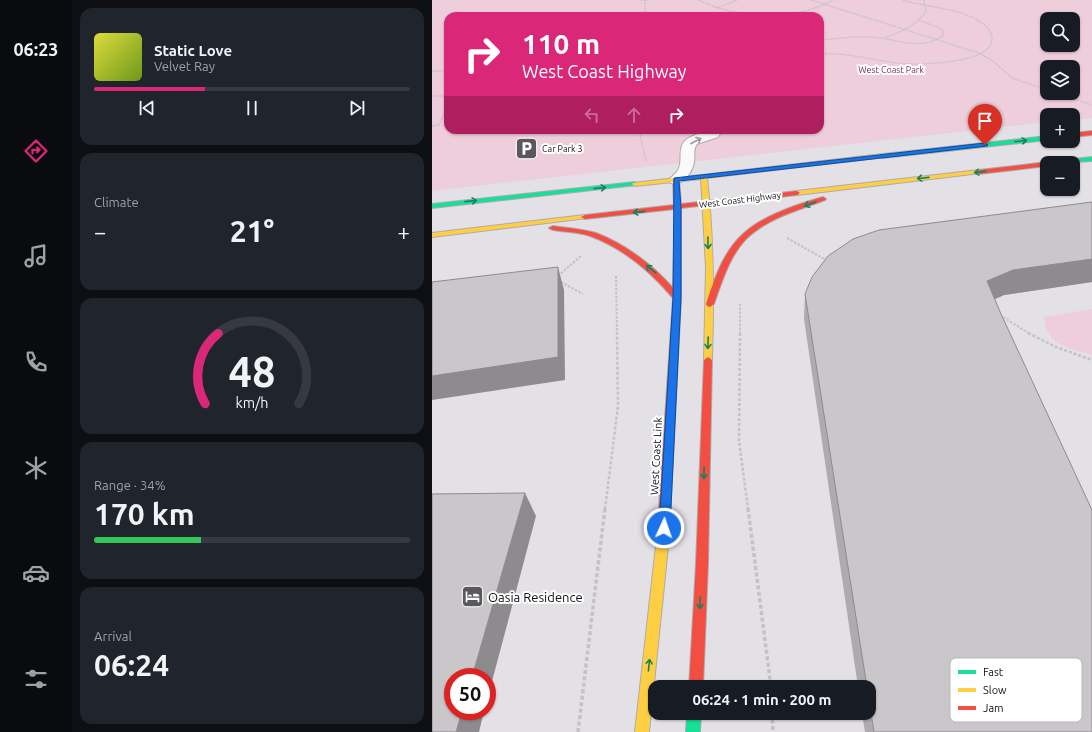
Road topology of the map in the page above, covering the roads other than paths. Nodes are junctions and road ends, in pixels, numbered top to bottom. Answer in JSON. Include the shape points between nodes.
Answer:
{"nodes":[{"id":1,"x":1092,"y":133,"type":"edge"},
{"id":2,"x":714,"y":134,"type":"dead end"},
{"id":3,"x":1080,"y":134,"type":"edge"},
{"id":4,"x":1040,"y":139,"type":"edge"},
{"id":5,"x":1092,"y":159,"type":"edge"},
{"id":6,"x":1080,"y":160,"type":"edge"},
{"id":7,"x":1040,"y":165,"type":"edge"},
{"id":8,"x":704,"y":176,"type":"junction"},
{"id":9,"x":676,"y":180,"type":"junction"},
{"id":10,"x":860,"y":185,"type":"junction"},
{"id":11,"x":707,"y":204,"type":"junction"},
{"id":12,"x":432,"y":206,"type":"edge"},
{"id":13,"x":678,"y":208,"type":"junction"},
{"id":14,"x":519,"y":225,"type":"junction"},
{"id":15,"x":432,"y":235,"type":"edge"},
{"id":16,"x":677,"y":298,"type":"junction"},
{"id":17,"x":710,"y":304,"type":"junction"},
{"id":18,"x":696,"y":680,"type":"edge"},
{"id":19,"x":694,"y":720,"type":"edge"},
{"id":20,"x":642,"y":732,"type":"edge"},
{"id":21,"x":693,"y":732,"type":"edge"}],
"edges":[{"from":1,"to":3,"type":"main road"},
{"from":9,"to":2,"type":"lane","one_way":true,"via":[[686,168],[688,146],[692,141]]},
{"from":8,"to":4,"type":"main road","one_way":true},
{"from":5,"to":6,"type":"main road"},
{"from":7,"to":10,"type":"main road","name":"West Coast Highway","one_way":true},
{"from":8,"to":9,"type":"main road"},
{"from":8,"to":11,"type":"main road"},
{"from":12,"to":9,"type":"main road","one_way":true},
{"from":9,"to":13,"type":"main road","name":"West Coast Link"},
{"from":10,"to":11,"type":"main road","name":"West Coast Highway"},
{"from":10,"to":17,"type":"main road","one_way":true,"via":[[793,210],[746,234],[721,272]]},
{"from":11,"to":13,"type":"main road","name":"West Coast Highway"},
{"from":11,"to":17,"type":"main road","one_way":true},
{"from":13,"to":14,"type":"main road","name":"West Coast Highway","one_way":true},
{"from":13,"to":16,"type":"main road","name":"West Coast Link"},
{"from":14,"to":15,"type":"main road","name":"West Coast Highway"},
{"from":16,"to":14,"type":"main road","one_way":true,"via":[[663,280],[646,265],[592,235]]},
{"from":20,"to":16,"type":"main road","name":"West Coast Link","one_way":true,"via":[[664,528]]},
{"from":17,"to":18,"type":"main road","one_way":true},
{"from":19,"to":21,"type":"main road"}]}
